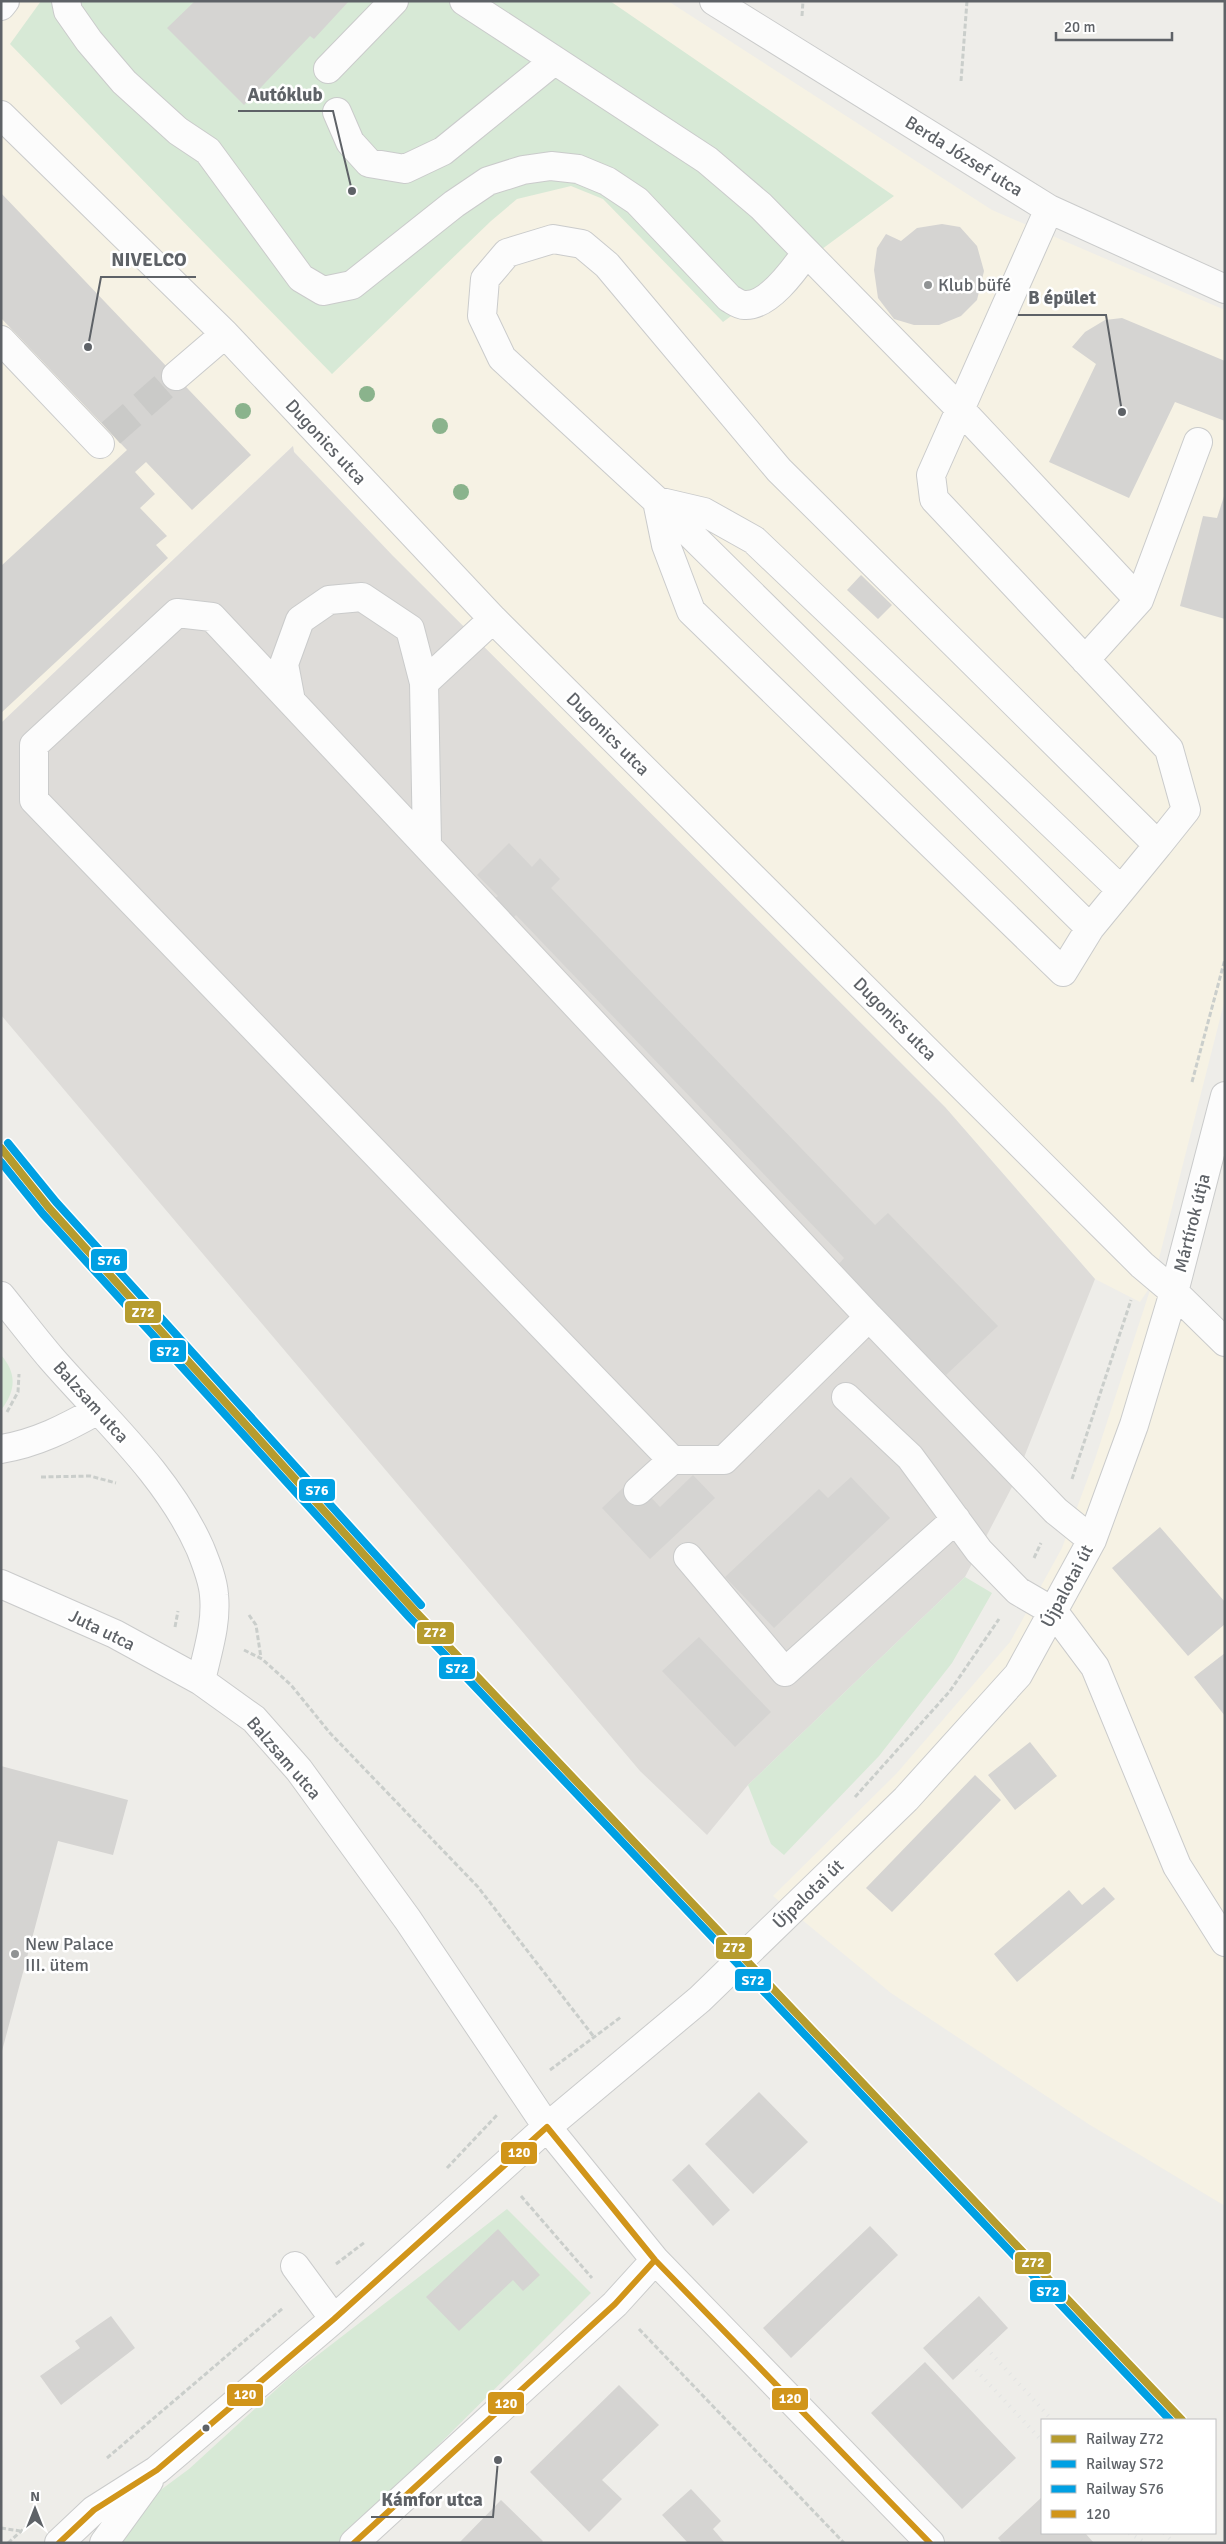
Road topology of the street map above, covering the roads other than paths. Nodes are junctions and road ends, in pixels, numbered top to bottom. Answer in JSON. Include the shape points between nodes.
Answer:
{"nodes":[{"id":1,"x":4,"y":1,"type":"edge"},
{"id":2,"x":66,"y":1,"type":"edge"},
{"id":3,"x":394,"y":1,"type":"edge"},
{"id":4,"x":464,"y":1,"type":"edge"},
{"id":5,"x":714,"y":1,"type":"edge"},
{"id":6,"x":1,"y":6,"type":"edge"},
{"id":7,"x":554,"y":61,"type":"junction"},
{"id":8,"x":328,"y":69,"type":"dead end"},
{"id":9,"x":337,"y":112,"type":"dead end"},
{"id":10,"x":1,"y":115,"type":"edge"},
{"id":11,"x":1050,"y":209,"type":"junction"},
{"id":12,"x":806,"y":253,"type":"junction"},
{"id":13,"x":1225,"y":289,"type":"edge"},
{"id":14,"x":225,"y":334,"type":"junction"},
{"id":15,"x":1,"y":340,"type":"edge"},
{"id":16,"x":176,"y":376,"type":"tunnel mouth"},
{"id":17,"x":960,"y":410,"type":"junction"},
{"id":18,"x":1198,"y":442,"type":"dead end"},
{"id":19,"x":100,"y":444,"type":"dead end"},
{"id":20,"x":658,"y":501,"type":"junction"},
{"id":21,"x":1139,"y":600,"type":"junction"},
{"id":22,"x":493,"y":619,"type":"junction"},
{"id":23,"x":1085,"y":660,"type":"junction"},
{"id":24,"x":424,"y":683,"type":"junction"},
{"id":25,"x":291,"y":701,"type":"junction"},
{"id":26,"x":427,"y":844,"type":"junction"},
{"id":27,"x":1158,"y":845,"type":"junction"},
{"id":28,"x":1121,"y":890,"type":"junction"},
{"id":29,"x":1090,"y":928,"type":"junction"},
{"id":30,"x":1225,"y":1096,"type":"edge"},
{"id":31,"x":1174,"y":1292,"type":"junction"},
{"id":32,"x":1,"y":1296,"type":"edge"},
{"id":33,"x":870,"y":1316,"type":"junction"},
{"id":34,"x":1225,"y":1342,"type":"edge"},
{"id":35,"x":846,"y":1397,"type":"dead end"},
{"id":36,"x":98,"y":1410,"type":"junction"},
{"id":37,"x":1,"y":1449,"type":"edge"},
{"id":38,"x":672,"y":1460,"type":"junction"},
{"id":39,"x":638,"y":1491,"type":"dead end"},
{"id":40,"x":956,"y":1519,"type":"junction"},
{"id":41,"x":1092,"y":1540,"type":"junction"},
{"id":42,"x":688,"y":1557,"type":"dead end"},
{"id":43,"x":1,"y":1584,"type":"edge"},
{"id":44,"x":1054,"y":1612,"type":"junction"},
{"id":45,"x":201,"y":1681,"type":"junction"},
{"id":46,"x":1225,"y":1942,"type":"edge"},
{"id":47,"x":547,"y":2127,"type":"junction"},
{"id":48,"x":655,"y":2260,"type":"junction"},
{"id":49,"x":302,"y":2276,"type":"road end"},
{"id":50,"x":334,"y":2319,"type":"junction"},
{"id":51,"x":157,"y":2470,"type":"junction"},
{"id":52,"x":59,"y":2543,"type":"edge"},
{"id":53,"x":104,"y":2543,"type":"edge"},
{"id":54,"x":354,"y":2543,"type":"edge"},
{"id":55,"x":930,"y":2543,"type":"edge"}],
"edges":[{"from":1,"to":6,"type":"street"},
{"from":2,"to":12,"type":"street","via":[[68,11],[89,41],[124,82],[178,131],[208,151],[301,278],[323,291],[352,285],[488,181],[552,166],[578,169],[607,181],[637,200],[729,298],[743,305],[755,303],[789,279]]},
{"from":3,"to":8,"type":"street"},
{"from":4,"to":7,"type":"street"},
{"from":5,"to":11,"type":"street","name":"Berda József utca"},
{"from":7,"to":9,"type":"street","via":[[443,151],[405,169],[369,163],[350,142]]},
{"from":7,"to":12,"type":"street","via":[[707,160],[761,206]]},
{"from":10,"to":14,"type":"street","name":"Dugonics utca"},
{"from":11,"to":13,"type":"street","name":"Berda József utca"},
{"from":11,"to":17,"type":"street"},
{"from":12,"to":17,"type":"street"},
{"from":14,"to":16,"type":"street"},
{"from":14,"to":22,"type":"street","name":"Dugonics utca"},
{"from":15,"to":19,"type":"street"},
{"from":17,"to":21,"type":"street"},
{"from":17,"to":23,"type":"street","via":[[931,475],[934,499]]},
{"from":18,"to":21,"type":"street"},
{"from":20,"to":27,"type":"street","via":[[502,358],[482,316],[485,280],[507,253],[553,239],[582,244],[607,265],[779,470]]},
{"from":20,"to":28,"type":"street","via":[[704,512],[754,540]]},
{"from":20,"to":29,"type":"street"},
{"from":20,"to":29,"type":"street","via":[[666,545],[691,611],[1063,972]]},
{"from":21,"to":23,"type":"street"},
{"from":22,"to":24,"type":"street"},
{"from":22,"to":31,"type":"street","name":"Dugonics utca","via":[[1142,1265]]},
{"from":23,"to":27,"type":"street","via":[[1170,749],[1186,810]]},
{"from":24,"to":25,"type":"street","via":[[410,629],[362,597],[329,600],[300,620],[284,664]]},
{"from":24,"to":26,"type":"street"},
{"from":25,"to":26,"type":"street"},
{"from":25,"to":38,"type":"street","via":[[212,616],[177,613],[34,745],[34,800]]},
{"from":26,"to":33,"type":"street"},
{"from":27,"to":28,"type":"street"},
{"from":28,"to":29,"type":"street"},
{"from":30,"to":31,"type":"street","name":"Mártírok útja"},
{"from":31,"to":34,"type":"street","name":"Dugonics utca"},
{"from":31,"to":41,"type":"street","name":"Újpalotai út","via":[[1134,1425]]},
{"from":32,"to":36,"type":"street","name":"Balzsam utca"},
{"from":33,"to":38,"type":"street","via":[[724,1460]]},
{"from":33,"to":41,"type":"street","via":[[1056,1511]]},
{"from":35,"to":40,"type":"street","via":[[910,1457]]},
{"from":36,"to":37,"type":"street","via":[[51,1436]]},
{"from":36,"to":45,"type":"street","name":"Balzsam utca","via":[[173,1497],[206,1563],[214,1593],[215,1616]]},
{"from":38,"to":39,"type":"street"},
{"from":40,"to":42,"type":"street","via":[[785,1672]]},
{"from":40,"to":44,"type":"street","via":[[979,1551],[1018,1591]]},
{"from":41,"to":44,"type":"street","name":"Újpalotai út"},
{"from":43,"to":45,"type":"street","name":"Juta utca","via":[[115,1634]]},
{"from":44,"to":46,"type":"street","via":[[1096,1667],[1177,1866]]},
{"from":44,"to":47,"type":"street","name":"Újpalotai út","via":[[1018,1675],[906,1798],[700,1999]]},
{"from":45,"to":47,"type":"street","name":"Balzsam utca","via":[[254,1719],[299,1770],[408,1920]]},
{"from":47,"to":48,"type":"street","name":"Balzsam utca"},
{"from":47,"to":50,"type":"street","name":"Újpalotai út"},
{"from":48,"to":54,"type":"street","via":[[615,2304]]},
{"from":48,"to":55,"type":"street","name":"Balzsam utca"},
{"from":49,"to":50,"type":"street"},
{"from":50,"to":51,"type":"street","name":"Újpalotai út"},
{"from":51,"to":52,"type":"street","via":[[94,2510]]},
{"from":51,"to":53,"type":"street"}]}
